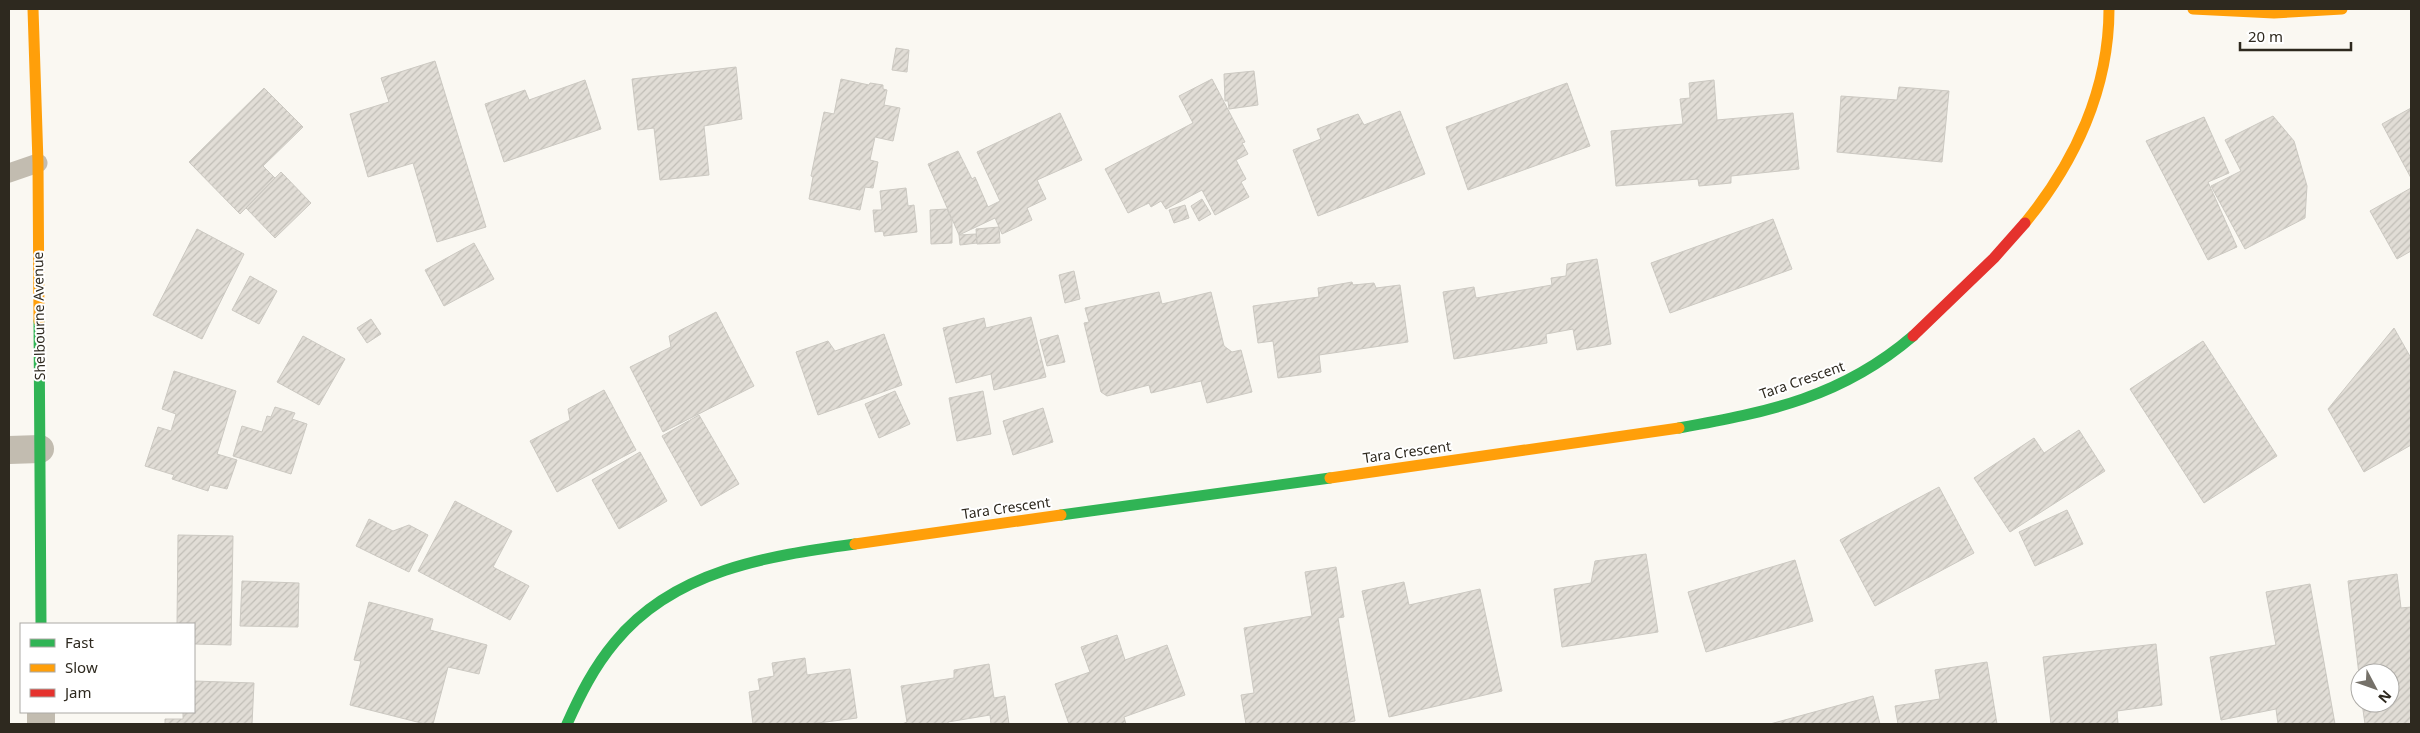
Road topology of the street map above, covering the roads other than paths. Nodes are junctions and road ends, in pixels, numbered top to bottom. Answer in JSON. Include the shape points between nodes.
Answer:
{"nodes":[{"id":1,"x":32,"y":9,"type":"edge"},
{"id":2,"x":2109,"y":9,"type":"edge"},
{"id":3,"x":2193,"y":9,"type":"edge"},
{"id":4,"x":2342,"y":9,"type":"edge"},
{"id":5,"x":38,"y":163,"type":"junction"},
{"id":6,"x":9,"y":173,"type":"edge"},
{"id":7,"x":9,"y":450,"type":"edge"},
{"id":8,"x":40,"y":450,"type":"junction"},
{"id":9,"x":40,"y":623,"type":"edge"},
{"id":10,"x":567,"y":724,"type":"edge"}],
"edges":[{"from":1,"to":5,"type":"street","name":"Shelbourne Avenue"},
{"from":2,"to":10,"type":"street","name":"Tara Crescent","via":[[2107,50],[2100,84],[2060,177],[2032,216],[1988,264],[1896,352],[1838,387],[1795,402],[1700,424],[1564,446],[813,550],[743,564],[688,584],[645,610],[609,649],[583,687]]},
{"from":3,"to":4,"type":"street","via":[[2274,13]]},
{"from":5,"to":6,"type":"lane"},
{"from":5,"to":8,"type":"street","name":"Shelbourne Avenue"},
{"from":7,"to":8,"type":"street"},
{"from":8,"to":9,"type":"street","name":"Shelbourne Avenue"}]}
